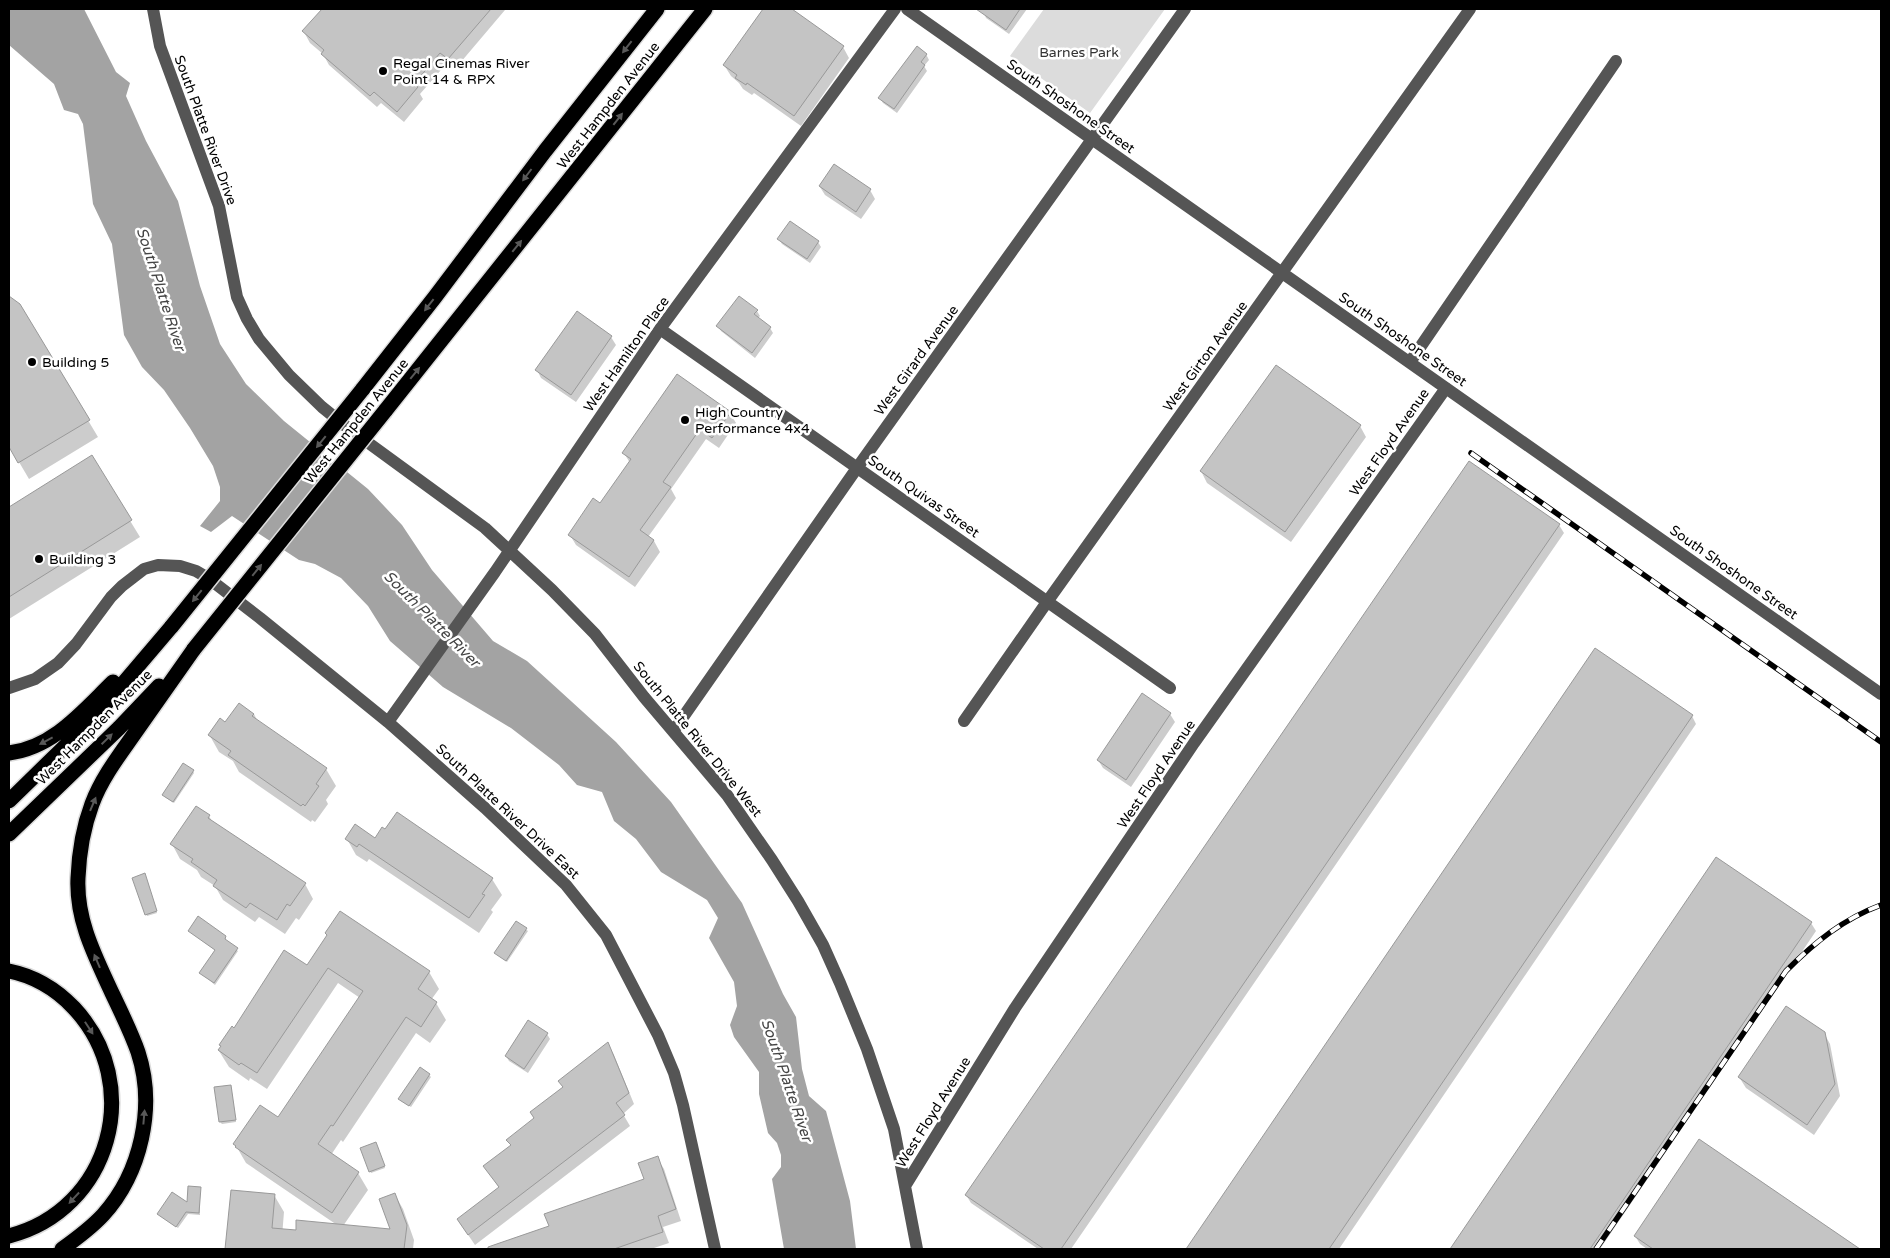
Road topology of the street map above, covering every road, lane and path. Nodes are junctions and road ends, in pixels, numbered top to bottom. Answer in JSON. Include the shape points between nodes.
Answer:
{"nodes":[{"id":1,"x":153,"y":9,"type":"edge"},
{"id":2,"x":657,"y":9,"type":"edge"},
{"id":3,"x":705,"y":9,"type":"edge"},
{"id":4,"x":895,"y":9,"type":"edge"},
{"id":5,"x":907,"y":9,"type":"edge"},
{"id":6,"x":1185,"y":9,"type":"edge"},
{"id":7,"x":1470,"y":9,"type":"edge"},
{"id":8,"x":1616,"y":61,"type":"dead end"},
{"id":9,"x":1092,"y":139,"type":"junction"},
{"id":10,"x":1282,"y":273,"type":"junction"},
{"id":11,"x":660,"y":328,"type":"junction"},
{"id":12,"x":1410,"y":362,"type":"junction"},
{"id":13,"x":1446,"y":388,"type":"junction"},
{"id":14,"x":348,"y":428,"type":"joint"},
{"id":15,"x":857,"y":468,"type":"junction"},
{"id":16,"x":510,"y":550,"type":"junction"},
{"id":17,"x":1046,"y":602,"type":"junction"},
{"id":18,"x":172,"y":626,"type":"junction"},
{"id":19,"x":194,"y":649,"type":"junction"},
{"id":20,"x":9,"y":688,"type":"edge"},
{"id":21,"x":1170,"y":688,"type":"dead end"},
{"id":22,"x":1881,"y":694,"type":"edge"},
{"id":23,"x":964,"y":721,"type":"dead end"},
{"id":24,"x":388,"y":722,"type":"junction"},
{"id":25,"x":674,"y":730,"type":"junction"},
{"id":26,"x":9,"y":753,"type":"edge"},
{"id":27,"x":9,"y":801,"type":"edge"},
{"id":28,"x":9,"y":834,"type":"edge"},
{"id":29,"x":9,"y":971,"type":"edge"},
{"id":30,"x":905,"y":1186,"type":"junction"},
{"id":31,"x":9,"y":1236,"type":"edge"},
{"id":32,"x":80,"y":1236,"type":"junction"},
{"id":33,"x":62,"y":1249,"type":"edge"},
{"id":34,"x":68,"y":1249,"type":"edge"},
{"id":35,"x":715,"y":1249,"type":"edge"},
{"id":36,"x":917,"y":1249,"type":"edge"}],
"edges":[{"from":1,"to":14,"type":"street","name":"South Platte River Drive","via":[[160,46],[219,206],[234,284],[247,319],[288,375]]},
{"from":2,"to":18,"type":"highway","name":"West Hampden Avenue","one_way":true,"bridge":true,"via":[[362,390]]},
{"from":19,"to":3,"type":"highway","name":"West Hampden Avenue","one_way":true,"bridge":true},
{"from":4,"to":11,"type":"street","name":"West Hamilton Place"},
{"from":5,"to":9,"type":"street","name":"South Shoshone Street"},
{"from":6,"to":9,"type":"street","name":"West Girard Avenue"},
{"from":7,"to":10,"type":"street","name":"West Girton Avenue"},
{"from":8,"to":12,"type":"street"},
{"from":9,"to":10,"type":"street","name":"South Shoshone Street"},
{"from":9,"to":15,"type":"street","name":"West Girard Avenue"},
{"from":10,"to":12,"type":"street","name":"South Shoshone Street"},
{"from":10,"to":17,"type":"street","name":"West Girton Avenue"},
{"from":11,"to":15,"type":"street","name":"South Quivas Street"},
{"from":11,"to":16,"type":"street","name":"West Hamilton Place"},
{"from":12,"to":13,"type":"street","name":"South Shoshone Street"},
{"from":13,"to":22,"type":"street","name":"South Shoshone Street"},
{"from":13,"to":30,"type":"street","name":"West Floyd Avenue","via":[[1190,750],[1015,1008]]},
{"from":14,"to":16,"type":"street","name":"South Platte River Drive West","via":[[477,521]]},
{"from":15,"to":17,"type":"street","name":"South Quivas Street"},
{"from":15,"to":25,"type":"street","name":"West Girard Avenue"},
{"from":16,"to":24,"type":"street","name":"West Hamilton Place"},
{"from":16,"to":25,"type":"street","name":"South Platte River Drive West","via":[[595,634]]},
{"from":17,"to":21,"type":"street","name":"South Quivas Street"},
{"from":17,"to":23,"type":"street","name":"West Girton Avenue"},
{"from":18,"to":26,"type":"highway","one_way":true,"via":[[57,735],[28,749]]},
{"from":18,"to":27,"type":"highway","name":"West Hampden Avenue","via":[[92,720]]},
{"from":28,"to":19,"type":"highway","name":"West Hampden Avenue","one_way":true,"via":[[119,728]]},
{"from":32,"to":19,"type":"highway","one_way":true,"via":[[115,1200],[133,1165],[140,1147],[146,1092],[138,1052],[84,925],[78,880],[84,828],[105,778]]},
{"from":20,"to":24,"type":"street","name":"South Platte River Drive East","via":[[35,679],[58,663],[122,586],[144,569],[158,564],[188,568],[208,578]]},
{"from":24,"to":35,"type":"street","name":"South Platte River Drive East","via":[[546,865],[572,891],[606,935],[674,1073]]},
{"from":25,"to":30,"type":"street","name":"South Platte River Drive West","via":[[750,827],[823,945],[867,1049],[894,1129]]},
{"from":29,"to":31,"type":"highway","one_way":true,"via":[[52,988],[83,1017],[105,1057],[112,1099],[101,1158],[85,1186],[62,1211],[32,1228]]},
{"from":30,"to":36,"type":"street","name":"South Platte River Drive West"},
{"from":32,"to":33,"type":"highway"},
{"from":32,"to":34,"type":"highway"}]}
